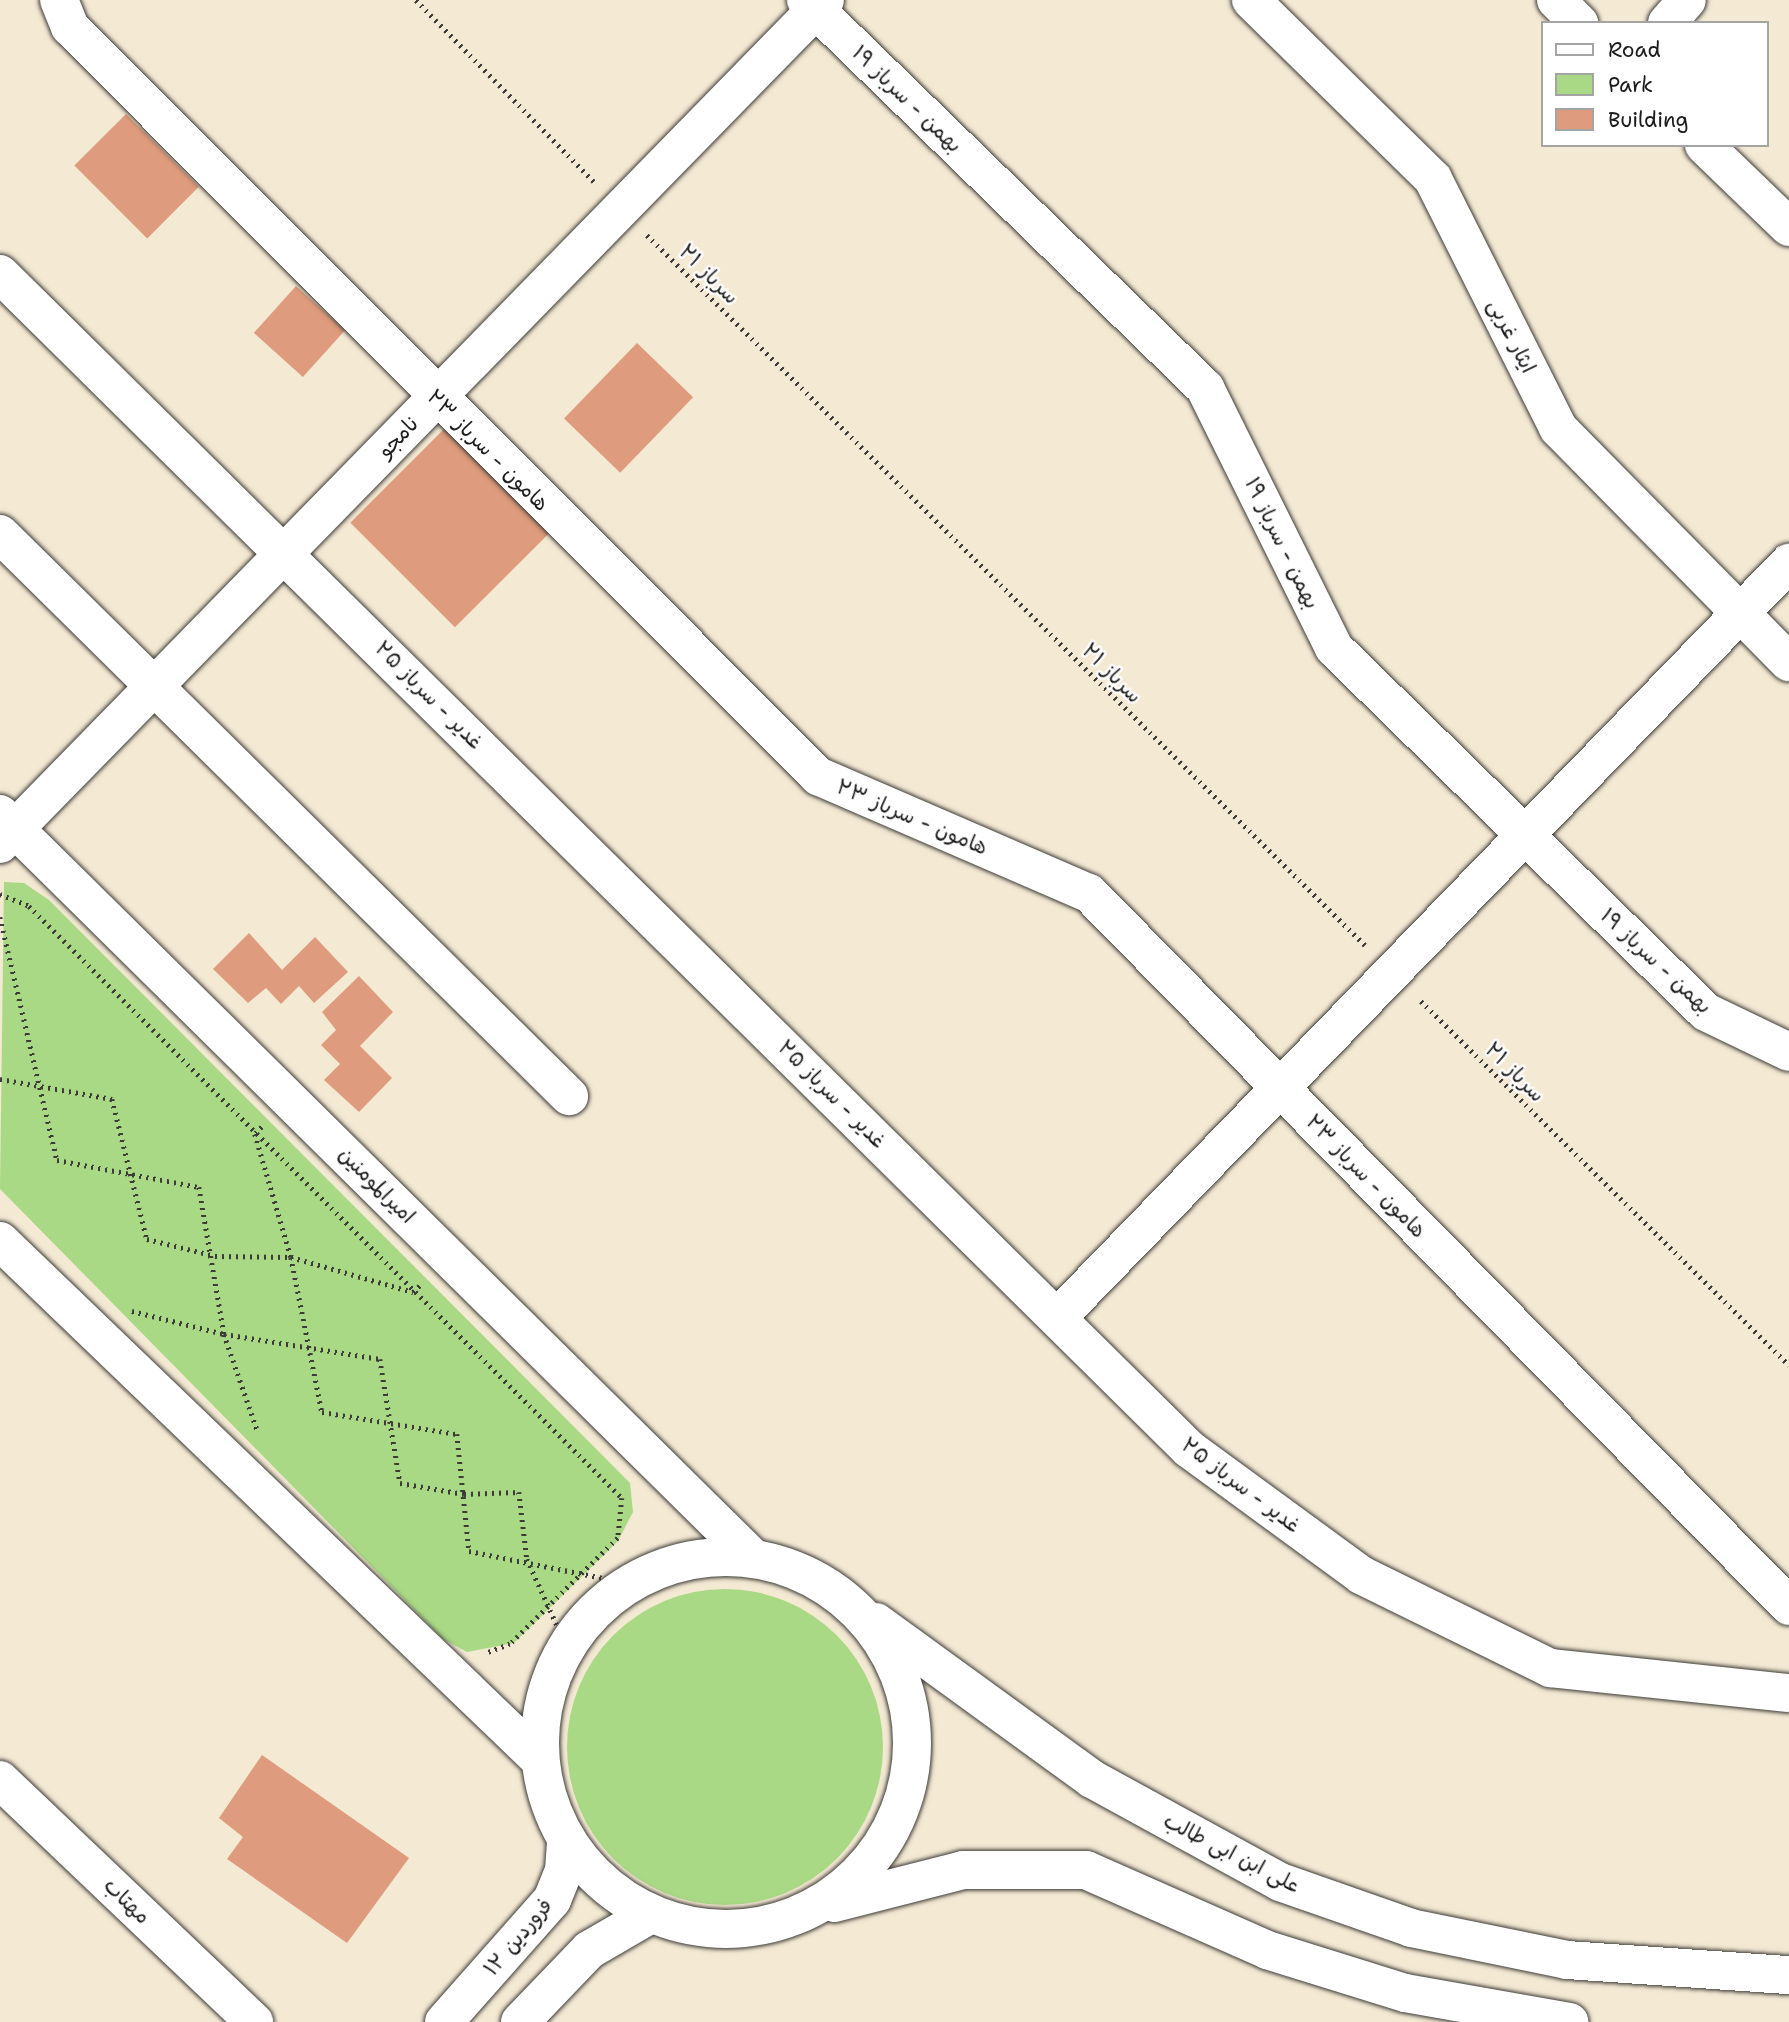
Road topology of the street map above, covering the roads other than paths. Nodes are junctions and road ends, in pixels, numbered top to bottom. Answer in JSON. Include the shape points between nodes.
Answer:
{"nodes":[{"id":1,"x":58,"y":0,"type":"edge"},
{"id":2,"x":1251,"y":0,"type":"edge"},
{"id":3,"x":1556,"y":0,"type":"edge"},
{"id":4,"x":1687,"y":0,"type":"edge"},
{"id":5,"x":815,"y":3,"type":"edge"},
{"id":6,"x":1577,"y":21,"type":"edge"},
{"id":7,"x":1669,"y":21,"type":"edge"},
{"id":8,"x":1706,"y":147,"type":"edge"},
{"id":9,"x":1789,"y":227,"type":"edge"},
{"id":10,"x":0,"y":274,"type":"edge"},
{"id":11,"x":435,"y":398,"type":"junction"},
{"id":12,"x":0,"y":534,"type":"edge"},
{"id":13,"x":285,"y":552,"type":"junction"},
{"id":14,"x":1789,"y":563,"type":"edge"},
{"id":15,"x":1741,"y":612,"type":"junction"},
{"id":16,"x":1789,"y":662,"type":"edge"},
{"id":17,"x":156,"y":686,"type":"junction"},
{"id":18,"x":5,"y":829,"type":"edge"},
{"id":19,"x":1525,"y":835,"type":"junction"},
{"id":20,"x":1789,"y":1052,"type":"edge"},
{"id":21,"x":1280,"y":1088,"type":"junction"},
{"id":22,"x":569,"y":1096,"type":"dead end"},
{"id":23,"x":0,"y":1241,"type":"edge"},
{"id":24,"x":1057,"y":1318,"type":"junction"},
{"id":25,"x":753,"y":1558,"type":"junction"},
{"id":26,"x":1789,"y":1606,"type":"edge"},
{"id":27,"x":855,"y":1607,"type":"junction"},
{"id":28,"x":1789,"y":1693,"type":"edge"},
{"id":29,"x":540,"y":1760,"type":"junction"},
{"id":30,"x":0,"y":1780,"type":"edge"},
{"id":31,"x":566,"y":1840,"type":"junction"},
{"id":32,"x":818,"y":1907,"type":"junction"},
{"id":33,"x":651,"y":1914,"type":"junction"},
{"id":34,"x":1789,"y":1975,"type":"edge"},
{"id":35,"x":254,"y":2022,"type":"edge"},
{"id":36,"x":444,"y":2022,"type":"edge"},
{"id":37,"x":520,"y":2022,"type":"edge"},
{"id":38,"x":1569,"y":2022,"type":"edge"}],
"edges":[{"from":1,"to":11,"type":"street","name":"هامون - سرباز ۲۳","via":[[70,27]]},
{"from":2,"to":15,"type":"street","name":"ایثار غربی","via":[[1433,179],[1558,428]]},
{"from":3,"to":6,"type":"street"},
{"from":4,"to":7,"type":"street"},
{"from":5,"to":11,"type":"street","name":"نامجو"},
{"from":5,"to":19,"type":"street","name":"بهمن - سرباز ۱۹","via":[[1205,387],[1334,648]]},
{"from":8,"to":9,"type":"street"},
{"from":10,"to":13,"type":"street","name":"غدیر - سرباز ۲۵"},
{"from":11,"to":13,"type":"street","name":"نامجو"},
{"from":11,"to":21,"type":"street","name":"هامون - سرباز ۲۳","via":[[818,776],[1089,893]]},
{"from":12,"to":17,"type":"street"},
{"from":13,"to":17,"type":"street","name":"نامجو"},
{"from":13,"to":24,"type":"street","name":"غدیر - سرباز ۲۵"},
{"from":14,"to":15,"type":"street"},
{"from":15,"to":16,"type":"street","name":"ایثار غربی"},
{"from":15,"to":19,"type":"street"},
{"from":17,"to":18,"type":"street","name":"نامجو"},
{"from":17,"to":22,"type":"street"},
{"from":18,"to":25,"type":"street","name":"امیرالمومنین","via":[[288,1098]]},
{"from":19,"to":20,"type":"street","name":"بهمن - سرباز ۱۹","via":[[1706,1012]]},
{"from":19,"to":21,"type":"street"},
{"from":21,"to":24,"type":"street"},
{"from":21,"to":26,"type":"street","name":"هامون - سرباز ۲۳"},
{"from":23,"to":29,"type":"street"},
{"from":24,"to":28,"type":"street","name":"غدیر - سرباز ۲۵","via":[[1189,1450],[1361,1575],[1550,1668]]},
{"from":25,"to":27,"type":"street","name":"علی ابن ابی طالب","via":[[808,1574]]},
{"from":25,"to":29,"type":"street","via":[[699,1558],[628,1583],[593,1610],[566,1645],[543,1700]]},
{"from":27,"to":32,"type":"street","via":[[890,1654],[910,1709],[912,1767],[896,1823],[864,1871]]},
{"from":27,"to":34,"type":"street","name":"علی ابن ابی طالب","via":[[1092,1779],[1280,1882],[1411,1928],[1567,1960]]},
{"from":29,"to":31,"type":"street","via":[[548,1801]]},
{"from":30,"to":35,"type":"street","name":"مهتاب"},
{"from":31,"to":33,"type":"street","via":[[603,1884]]},
{"from":31,"to":36,"type":"street","name":"۱۲ فروردین","via":[[564,1871],[552,1900]]},
{"from":32,"to":33,"type":"street","via":[[753,1928],[707,1930]]},
{"from":32,"to":38,"type":"street","via":[[963,1871],[1086,1870],[1267,1950],[1329,1970],[1405,1993]]},
{"from":33,"to":37,"type":"street","via":[[589,1950]]}]}
